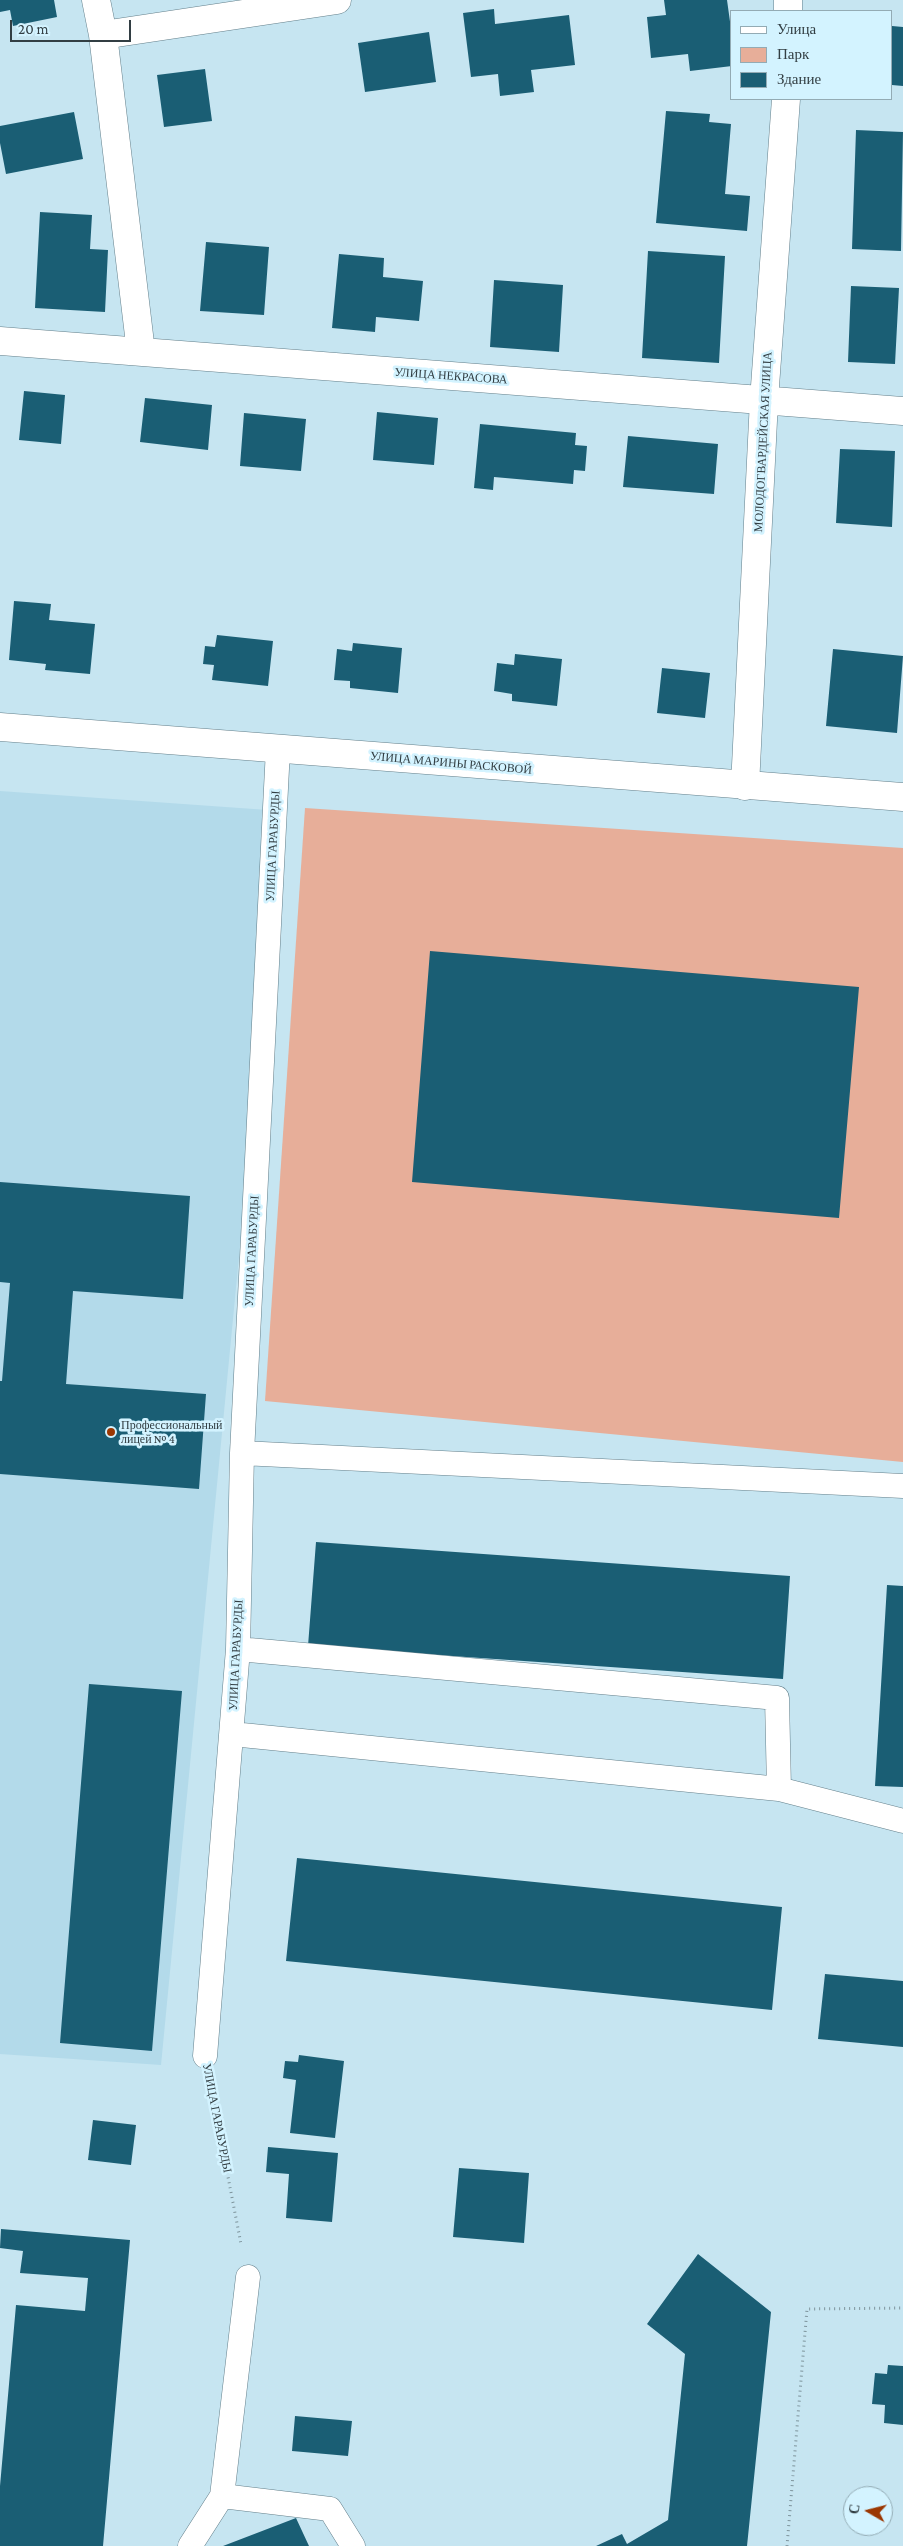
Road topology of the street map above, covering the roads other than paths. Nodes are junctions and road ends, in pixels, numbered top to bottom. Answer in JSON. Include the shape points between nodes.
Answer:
{"nodes":[{"id":1,"x":96,"y":0,"type":"edge"},
{"id":2,"x":338,"y":0,"type":"edge"},
{"id":3,"x":103,"y":35,"type":"junction"},
{"id":4,"x":786,"y":100,"type":"edge"},
{"id":5,"x":0,"y":341,"type":"edge"},
{"id":6,"x":141,"y":352,"type":"junction"},
{"id":7,"x":764,"y":400,"type":"junction"},
{"id":8,"x":903,"y":411,"type":"edge"},
{"id":9,"x":0,"y":727,"type":"edge"},
{"id":10,"x":278,"y":749,"type":"junction"},
{"id":11,"x":745,"y":786,"type":"junction"},
{"id":12,"x":903,"y":796,"type":"edge"},
{"id":13,"x":242,"y":1453,"type":"junction"},
{"id":14,"x":903,"y":1486,"type":"edge"},
{"id":15,"x":238,"y":1649,"type":"junction"},
{"id":16,"x":232,"y":1734,"type":"junction"},
{"id":17,"x":779,"y":1789,"type":"junction"},
{"id":18,"x":903,"y":1821,"type":"edge"},
{"id":19,"x":205,"y":2056,"type":"road end"},
{"id":20,"x":248,"y":2277,"type":"road end"},
{"id":21,"x":222,"y":2496,"type":"junction"},
{"id":22,"x":190,"y":2546,"type":"edge"},
{"id":23,"x":353,"y":2546,"type":"edge"}],
"edges":[{"from":1,"to":3,"type":"street"},
{"from":2,"to":3,"type":"street"},
{"from":3,"to":6,"type":"street"},
{"from":4,"to":7,"type":"street","name":"МОЛОДОГВАРДЕЙСКАЯ УЛИЦА"},
{"from":5,"to":6,"type":"street","name":"УЛИЦА НЕКРАСОВА"},
{"from":6,"to":7,"type":"street","name":"УЛИЦА НЕКРАСОВА"},
{"from":7,"to":8,"type":"street","name":"УЛИЦА НЕКРАСОВА"},
{"from":7,"to":11,"type":"street","name":"МОЛОДОГВАРДЕЙСКАЯ УЛИЦА"},
{"from":9,"to":10,"type":"street","name":"УЛИЦА МАРИНЫ РАСКОВОЙ"},
{"from":10,"to":11,"type":"street","name":"УЛИЦА МАРИНЫ РАСКОВОЙ"},
{"from":10,"to":13,"type":"lane","name":"УЛИЦА ГАРАБУРДЫ"},
{"from":11,"to":12,"type":"street","name":"УЛИЦА МАРИНЫ РАСКОВОЙ"},
{"from":13,"to":14,"type":"lane"},
{"from":13,"to":15,"type":"lane","name":"УЛИЦА ГАРАБУРДЫ"},
{"from":15,"to":16,"type":"lane","name":"УЛИЦА ГАРАБУРДЫ"},
{"from":15,"to":17,"type":"lane","via":[[776,1698]]},
{"from":16,"to":17,"type":"lane"},
{"from":16,"to":19,"type":"lane","name":"УЛИЦА ГАРАБУРДЫ"},
{"from":17,"to":18,"type":"lane"},
{"from":20,"to":21,"type":"lane"},
{"from":21,"to":22,"type":"lane"},
{"from":21,"to":23,"type":"lane","via":[[330,2509]]}]}
